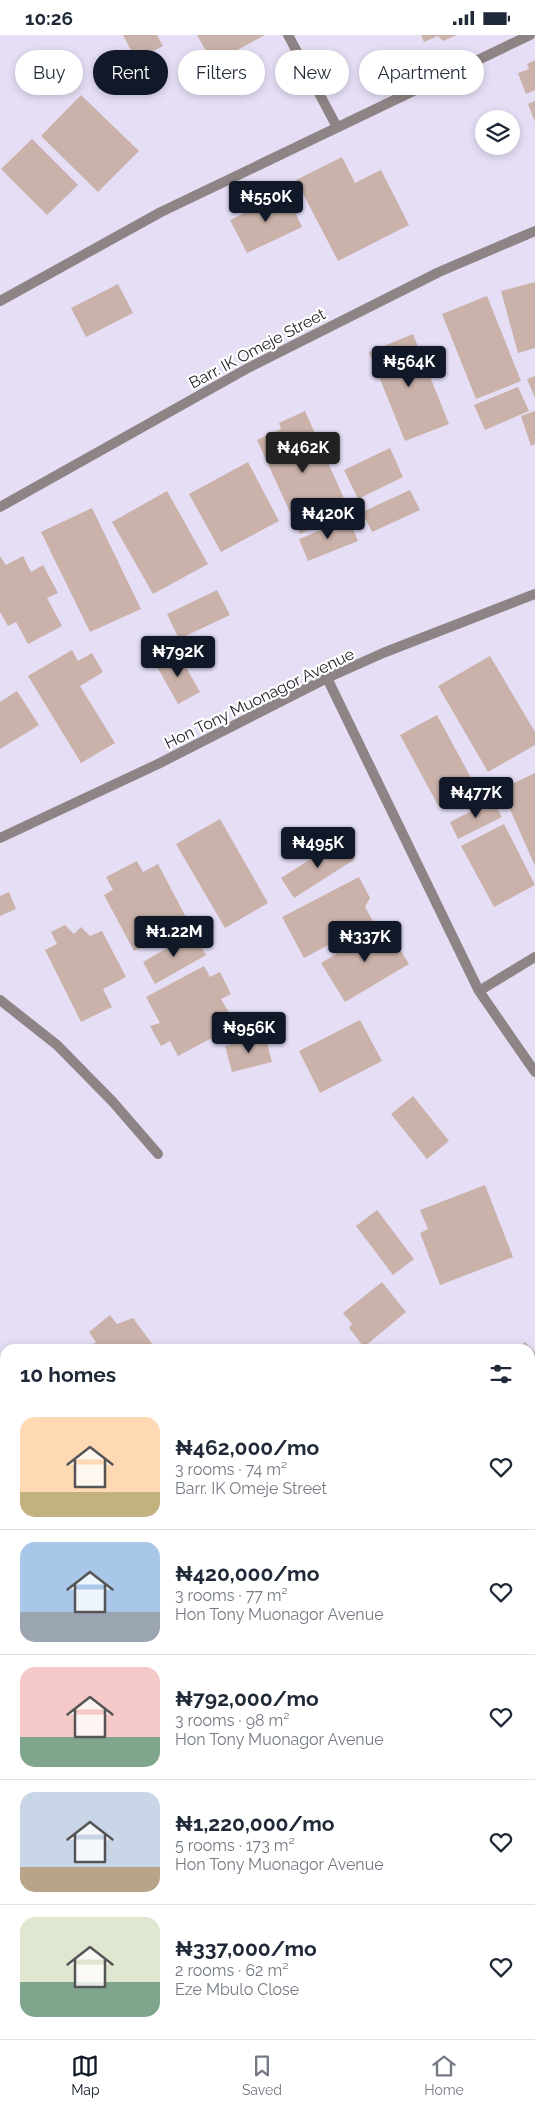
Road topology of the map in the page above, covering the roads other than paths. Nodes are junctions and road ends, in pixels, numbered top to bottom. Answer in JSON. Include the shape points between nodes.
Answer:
{"nodes":[{"id":1,"x":288,"y":35,"type":"edge"},
{"id":2,"x":530,"y":35,"type":"edge"},
{"id":3,"x":337,"y":127,"type":"junction"},
{"id":4,"x":535,"y":231,"type":"edge"},
{"id":5,"x":0,"y":301,"type":"edge"},
{"id":6,"x":0,"y":507,"type":"edge"},
{"id":7,"x":535,"y":594,"type":"edge"},
{"id":8,"x":327,"y":678,"type":"junction"},
{"id":9,"x":0,"y":839,"type":"edge"},
{"id":10,"x":535,"y":957,"type":"edge"},
{"id":11,"x":479,"y":991,"type":"junction"},
{"id":12,"x":0,"y":1000,"type":"edge"},
{"id":13,"x":535,"y":1072,"type":"edge"},
{"id":14,"x":158,"y":1154,"type":"dead end"}],
"edges":[{"from":1,"to":3,"type":"street"},
{"from":2,"to":3,"type":"street"},
{"from":3,"to":5,"type":"street","via":[[161,212]]},
{"from":4,"to":6,"type":"street","name":"Barr. IK Omeje Street","via":[[439,272],[248,368]]},
{"from":7,"to":8,"type":"street","name":"Hon Tony Muonagor Avenue"},
{"from":8,"to":9,"type":"street","name":"Hon Tony Muonagor Avenue","via":[[158,764]]},
{"from":8,"to":11,"type":"street"},
{"from":10,"to":11,"type":"street"},
{"from":11,"to":13,"type":"street"},
{"from":12,"to":14,"type":"street","via":[[57,1045]]}]}
